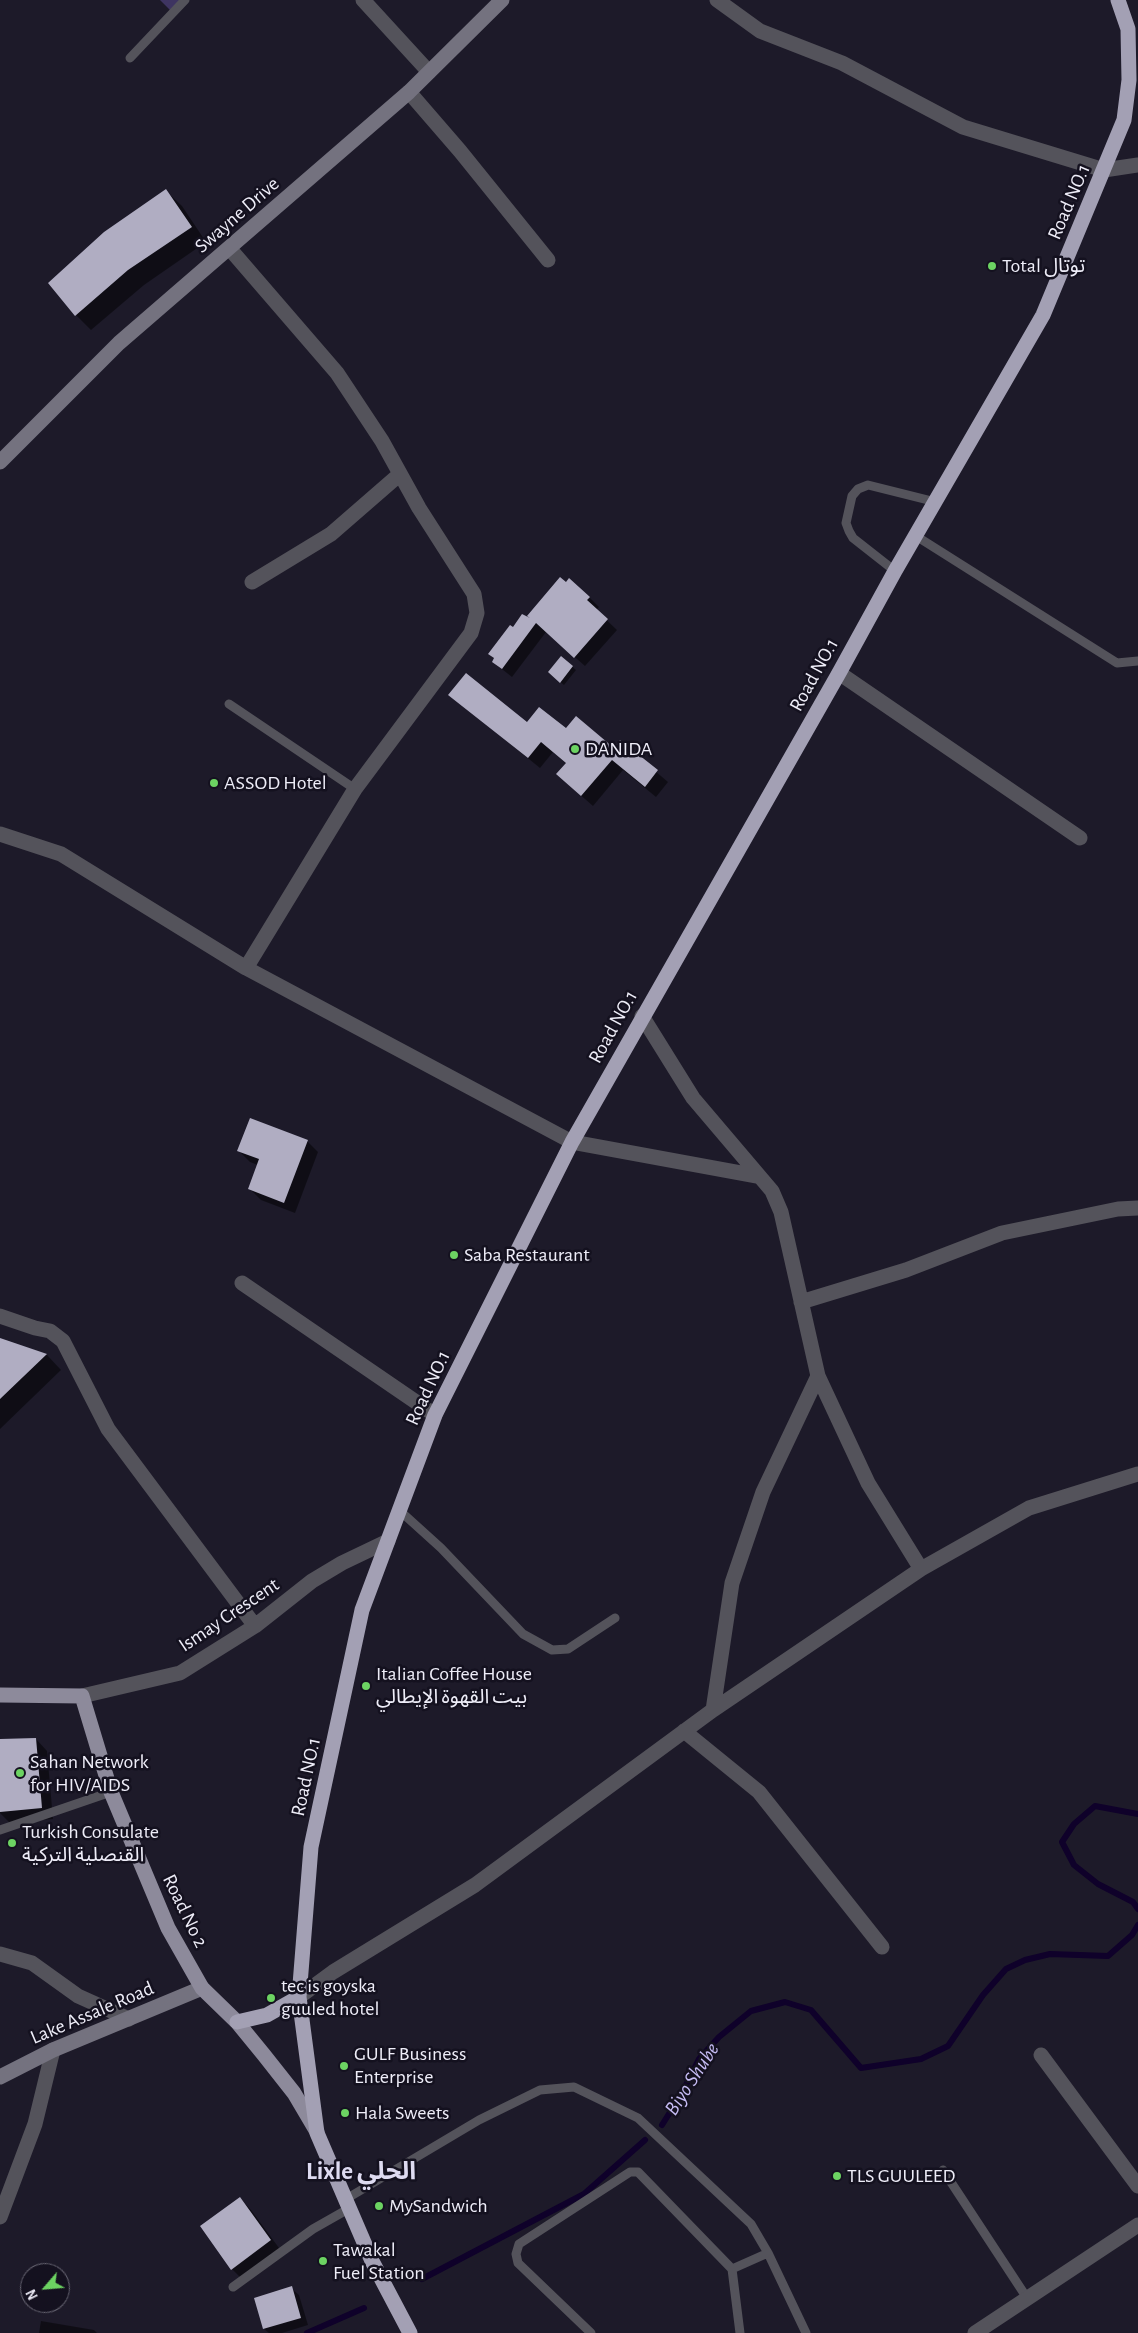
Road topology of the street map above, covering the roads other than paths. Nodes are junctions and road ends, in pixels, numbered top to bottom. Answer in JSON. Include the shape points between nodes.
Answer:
{"nodes":[{"id":1,"x":185,"y":0,"type":"edge"},
{"id":2,"x":363,"y":0,"type":"edge"},
{"id":3,"x":502,"y":0,"type":"edge"},
{"id":4,"x":717,"y":0,"type":"edge"},
{"id":5,"x":1118,"y":0,"type":"edge"},
{"id":6,"x":1128,"y":29,"type":"junction"},
{"id":7,"x":1138,"y":42,"type":"edge"},
{"id":8,"x":130,"y":58,"type":"dead end"},
{"id":9,"x":429,"y":72,"type":"junction"},
{"id":10,"x":409,"y":92,"type":"junction"},
{"id":11,"x":1138,"y":164,"type":"edge"},
{"id":12,"x":1104,"y":170,"type":"junction"},
{"id":13,"x":230,"y":249,"type":"junction"},
{"id":14,"x":548,"y":260,"type":"dead end"},
{"id":15,"x":0,"y":462,"type":"edge"},
{"id":16,"x":400,"y":474,"type":"junction"},
{"id":17,"x":936,"y":502,"type":"junction"},
{"id":18,"x":916,"y":536,"type":"junction"},
{"id":19,"x":895,"y":571,"type":"junction"},
{"id":20,"x":252,"y":582,"type":"dead end"},
{"id":21,"x":1138,"y":661,"type":"edge"},
{"id":22,"x":839,"y":673,"type":"junction"},
{"id":23,"x":229,"y":704,"type":"dead end"},
{"id":24,"x":355,"y":790,"type":"junction"},
{"id":25,"x":0,"y":834,"type":"edge"},
{"id":26,"x":1080,"y":838,"type":"dead end"},
{"id":27,"x":246,"y":968,"type":"junction"},
{"id":28,"x":642,"y":1016,"type":"junction"},
{"id":29,"x":572,"y":1142,"type":"junction"},
{"id":30,"x":757,"y":1176,"type":"junction"},
{"id":31,"x":1138,"y":1208,"type":"edge"},
{"id":32,"x":242,"y":1283,"type":"dead end"},
{"id":33,"x":801,"y":1302,"type":"junction"},
{"id":34,"x":0,"y":1316,"type":"edge"},
{"id":35,"x":818,"y":1376,"type":"junction"},
{"id":36,"x":436,"y":1415,"type":"junction"},
{"id":37,"x":1138,"y":1474,"type":"edge"},
{"id":38,"x":400,"y":1510,"type":"junction"},
{"id":39,"x":388,"y":1541,"type":"junction"},
{"id":40,"x":921,"y":1569,"type":"junction"},
{"id":41,"x":615,"y":1618,"type":"dead end"},
{"id":42,"x":255,"y":1626,"type":"junction"},
{"id":43,"x":0,"y":1695,"type":"edge"},
{"id":44,"x":82,"y":1696,"type":"junction"},
{"id":45,"x":713,"y":1710,"type":"junction"},
{"id":46,"x":684,"y":1731,"type":"junction"},
{"id":47,"x":111,"y":1792,"type":"junction"},
{"id":48,"x":0,"y":1830,"type":"edge"},
{"id":49,"x":882,"y":1947,"type":"dead end"},
{"id":50,"x":0,"y":1954,"type":"edge"},
{"id":51,"x":202,"y":1988,"type":"junction"},
{"id":52,"x":298,"y":1996,"type":"junction"},
{"id":53,"x":129,"y":2019,"type":"junction"},
{"id":54,"x":237,"y":2022,"type":"junction"},
{"id":55,"x":53,"y":2050,"type":"junction"},
{"id":56,"x":1042,"y":2055,"type":"dead end"},
{"id":57,"x":0,"y":2077,"type":"edge"},
{"id":58,"x":317,"y":2133,"type":"junction"},
{"id":59,"x":943,"y":2170,"type":"dead end"},
{"id":60,"x":1138,"y":2186,"type":"edge"},
{"id":61,"x":348,"y":2204,"type":"junction"},
{"id":62,"x":0,"y":2217,"type":"edge"},
{"id":63,"x":1138,"y":2225,"type":"edge"},
{"id":64,"x":768,"y":2253,"type":"junction"},
{"id":65,"x":732,"y":2269,"type":"junction"},
{"id":66,"x":233,"y":2287,"type":"dead end"},
{"id":67,"x":1028,"y":2298,"type":"junction"},
{"id":68,"x":410,"y":2333,"type":"edge"},
{"id":69,"x":591,"y":2333,"type":"edge"},
{"id":70,"x":740,"y":2333,"type":"edge"},
{"id":71,"x":806,"y":2333,"type":"edge"},
{"id":72,"x":975,"y":2333,"type":"edge"}],
"edges":[{"from":1,"to":8,"type":"lane"},
{"from":2,"to":9,"type":"street"},
{"from":3,"to":9,"type":"main road","name":"Swayne Drive"},
{"from":4,"to":12,"type":"street","via":[[760,31],[842,63],[963,127]]},
{"from":5,"to":6,"type":"highway","name":"Road NO.1"},
{"from":6,"to":7,"type":"street"},
{"from":6,"to":12,"type":"highway","name":"Road NO.1","via":[[1129,80],[1124,120]]},
{"from":9,"to":10,"type":"main road","name":"Swayne Drive"},
{"from":10,"to":13,"type":"main road","name":"Swayne Drive"},
{"from":10,"to":14,"type":"street"},
{"from":11,"to":12,"type":"street"},
{"from":12,"to":17,"type":"highway","name":"Road NO.1","via":[[1043,315]]},
{"from":13,"to":15,"type":"main road","name":"Swayne Drive","via":[[119,343]]},
{"from":13,"to":16,"type":"street","via":[[337,374],[382,440]]},
{"from":16,"to":20,"type":"street","via":[[331,534]]},
{"from":16,"to":24,"type":"street","via":[[474,594],[476,613],[471,633]]},
{"from":17,"to":18,"type":"highway","name":"Road NO.1"},
{"from":17,"to":19,"type":"lane","via":[[868,485],[852,496],[846,523],[853,538]]},
{"from":18,"to":19,"type":"highway","name":"Road NO.1"},
{"from":18,"to":21,"type":"lane","via":[[1117,663]]},
{"from":19,"to":22,"type":"highway","name":"Road NO.1"},
{"from":22,"to":26,"type":"street"},
{"from":22,"to":28,"type":"highway","name":"Road NO.1"},
{"from":23,"to":24,"type":"lane"},
{"from":24,"to":27,"type":"street"},
{"from":25,"to":27,"type":"street","via":[[61,854]]},
{"from":27,"to":29,"type":"street"},
{"from":28,"to":29,"type":"highway","name":"Road NO.1"},
{"from":28,"to":30,"type":"street","via":[[693,1098]]},
{"from":29,"to":30,"type":"street"},
{"from":29,"to":36,"type":"highway","name":"Road NO.1"},
{"from":30,"to":33,"type":"street","via":[[772,1191],[781,1212]]},
{"from":31,"to":33,"type":"street","via":[[1118,1209],[1002,1233],[906,1270]]},
{"from":32,"to":36,"type":"street"},
{"from":33,"to":35,"type":"street"},
{"from":34,"to":42,"type":"street","via":[[50,1331],[63,1341],[108,1429]]},
{"from":35,"to":40,"type":"street","via":[[868,1483]]},
{"from":35,"to":45,"type":"street","via":[[763,1492],[732,1583]]},
{"from":36,"to":38,"type":"highway","name":"Road NO.1"},
{"from":37,"to":40,"type":"street","via":[[1029,1508]]},
{"from":38,"to":39,"type":"highway","name":"Road NO.1"},
{"from":38,"to":41,"type":"lane","via":[[523,1634],[552,1650],[568,1649]]},
{"from":39,"to":42,"type":"street","name":"Ismay Crescent","via":[[312,1581]]},
{"from":39,"to":52,"type":"highway","name":"Road NO.1","via":[[362,1610],[311,1847]]},
{"from":40,"to":45,"type":"street"},
{"from":42,"to":44,"type":"street","name":"Ismay Crescent","via":[[180,1672]]},
{"from":43,"to":44,"type":"main road"},
{"from":44,"to":47,"type":"main road","name":"Road No 2"},
{"from":45,"to":46,"type":"street"},
{"from":46,"to":49,"type":"street","via":[[759,1792]]},
{"from":46,"to":52,"type":"street","via":[[475,1885]]},
{"from":47,"to":48,"type":"lane"},
{"from":47,"to":51,"type":"main road","name":"Road No 2","via":[[168,1928]]},
{"from":50,"to":53,"type":"street","via":[[32,1963],[78,1996]]},
{"from":51,"to":53,"type":"main road","name":"Lake Assale Road"},
{"from":51,"to":54,"type":"main road","name":"Road No 2"},
{"from":52,"to":54,"type":"highway","via":[[266,2015]]},
{"from":52,"to":58,"type":"highway","name":"Road NO.1"},
{"from":53,"to":55,"type":"main road","name":"Lake Assale Road"},
{"from":54,"to":58,"type":"main road","name":"Road No 2","via":[[294,2093]]},
{"from":55,"to":57,"type":"main road","name":"Lake Assale Road"},
{"from":55,"to":62,"type":"street","via":[[35,2124]]},
{"from":56,"to":60,"type":"street"},
{"from":58,"to":61,"type":"highway","name":"Road NO.1"},
{"from":59,"to":67,"type":"lane"},
{"from":61,"to":64,"type":"lane","via":[[479,2120],[540,2090],[574,2087],[638,2118],[751,2224]]},
{"from":61,"to":66,"type":"lane"},
{"from":61,"to":68,"type":"highway","name":"Road NO.1","via":[[372,2261]]},
{"from":63,"to":67,"type":"street"},
{"from":64,"to":65,"type":"lane"},
{"from":64,"to":71,"type":"lane"},
{"from":65,"to":69,"type":"lane","via":[[638,2172],[630,2172],[519,2244],[516,2254],[518,2263]]},
{"from":65,"to":70,"type":"lane"},
{"from":67,"to":72,"type":"street"}]}
